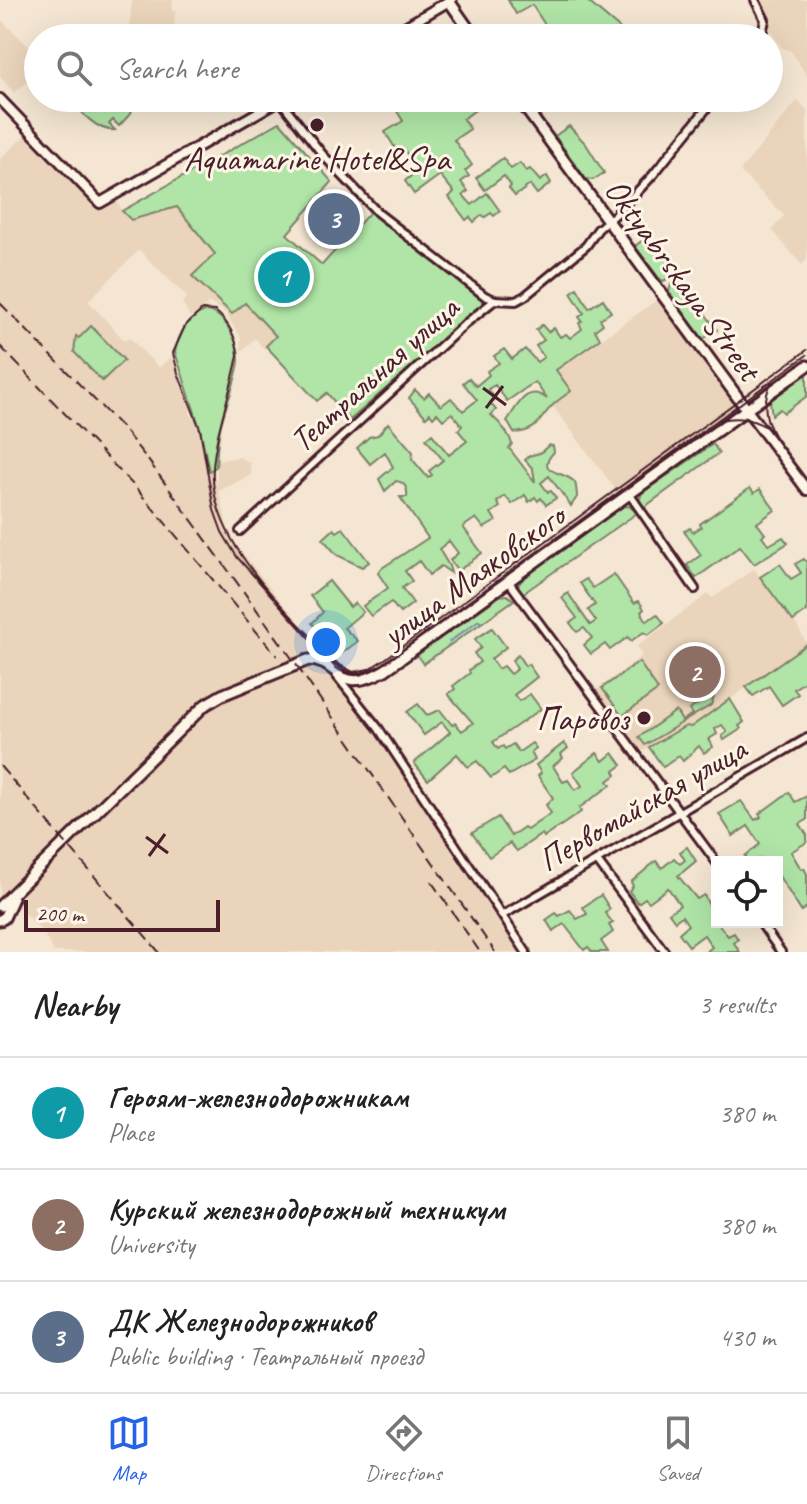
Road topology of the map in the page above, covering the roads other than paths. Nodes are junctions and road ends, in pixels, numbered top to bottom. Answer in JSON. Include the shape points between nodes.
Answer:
{"nodes":[{"id":1,"x":450,"y":0,"type":"edge"},
{"id":2,"x":755,"y":0,"type":"edge"},
{"id":3,"x":410,"y":24,"type":"edge"},
{"id":4,"x":466,"y":24,"type":"edge"},
{"id":5,"x":764,"y":24,"type":"edge"},
{"id":6,"x":0,"y":99,"type":"edge"},
{"id":7,"x":259,"y":112,"type":"edge"},
{"id":8,"x":292,"y":112,"type":"edge"},
{"id":9,"x":528,"y":112,"type":"edge"},
{"id":10,"x":704,"y":112,"type":"edge"},
{"id":11,"x":609,"y":221,"type":"junction"},
{"id":12,"x":495,"y":300,"type":"junction"},
{"id":13,"x":807,"y":366,"type":"edge"},
{"id":14,"x":747,"y":410,"type":"junction"},
{"id":15,"x":807,"y":490,"type":"edge"},
{"id":16,"x":630,"y":495,"type":"junction"},
{"id":17,"x":240,"y":531,"type":"dead end"},
{"id":18,"x":509,"y":582,"type":"junction"},
{"id":19,"x":695,"y":589,"type":"dead end"},
{"id":20,"x":330,"y":669,"type":"junction"},
{"id":21,"x":359,"y":680,"type":"junction"},
{"id":22,"x":358,"y":701,"type":"junction"},
{"id":23,"x":807,"y":738,"type":"edge"},
{"id":24,"x":681,"y":813,"type":"junction"},
{"id":25,"x":712,"y":856,"type":"edge"},
{"id":26,"x":597,"y":861,"type":"junction"},
{"id":27,"x":19,"y":888,"type":"junction"},
{"id":28,"x":0,"y":906,"type":"edge"},
{"id":29,"x":503,"y":915,"type":"junction"},
{"id":30,"x":1,"y":921,"type":"edge"},
{"id":31,"x":764,"y":928,"type":"edge"},
{"id":32,"x":526,"y":952,"type":"edge"},
{"id":33,"x":665,"y":952,"type":"edge"},
{"id":34,"x":781,"y":952,"type":"edge"}],
"edges":[{"from":1,"to":3,"type":"main road"},
{"from":1,"to":4,"type":"main road"},
{"from":2,"to":5,"type":"street"},
{"from":6,"to":7,"type":"main road","via":[[100,203]]},
{"from":8,"to":12,"type":"street","via":[[323,155],[378,213]]},
{"from":9,"to":11,"type":"main road","name":"Oktyabrskaya Street"},
{"from":10,"to":11,"type":"street","name":"Театральная улица"},
{"from":11,"to":12,"type":"street","name":"Театральная улица","via":[[525,296]]},
{"from":11,"to":14,"type":"main road","name":"Oktyabrskaya Street"},
{"from":12,"to":17,"type":"street","name":"Театральная улица"},
{"from":13,"to":14,"type":"main road","name":"улица Маяковского"},
{"from":14,"to":15,"type":"main road","name":"Oktyabrskaya Street"},
{"from":14,"to":16,"type":"main road","name":"улица Маяковского"},
{"from":16,"to":18,"type":"main road","name":"улица Маяковского"},
{"from":16,"to":19,"type":"street"},
{"from":18,"to":21,"type":"main road","name":"улица Маяковского","via":[[386,670]]},
{"from":18,"to":24,"type":"street"},
{"from":20,"to":21,"type":"main road","name":"улица Маяковского","via":[[344,679]]},
{"from":20,"to":22,"type":"street"},
{"from":20,"to":27,"type":"main road","name":"улица Маяковского","via":[[308,660],[213,699]]},
{"from":21,"to":22,"type":"street"},
{"from":22,"to":29,"type":"street"},
{"from":23,"to":24,"type":"street","name":"Первомайская улица"},
{"from":24,"to":25,"type":"street"},
{"from":24,"to":26,"type":"street","name":"Первомайская улица"},
{"from":26,"to":29,"type":"street","name":"Первомайская улица"},
{"from":26,"to":33,"type":"street"},
{"from":27,"to":28,"type":"main road","name":"улица Маяковского"},
{"from":27,"to":30,"type":"main road"},
{"from":29,"to":32,"type":"street"},
{"from":31,"to":34,"type":"street"}]}
